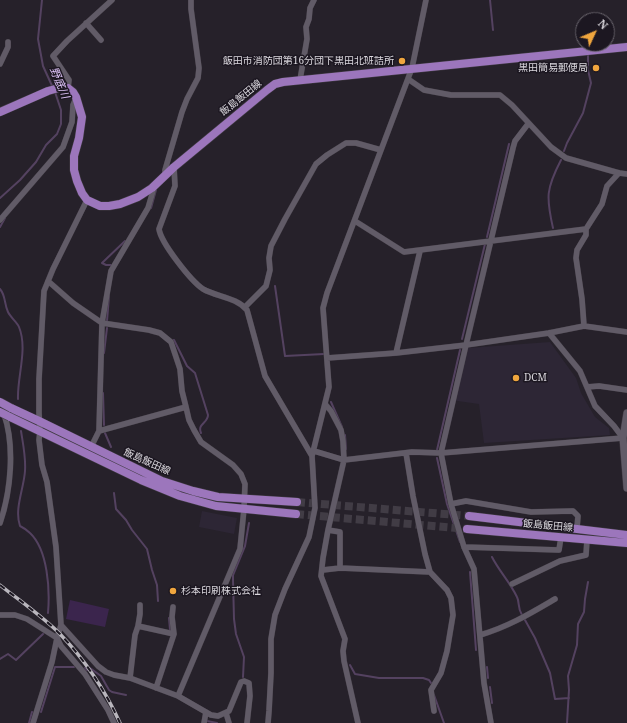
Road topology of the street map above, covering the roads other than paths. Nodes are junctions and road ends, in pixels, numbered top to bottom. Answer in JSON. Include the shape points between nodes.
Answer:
{"nodes":[{"id":1,"x":112,"y":0,"type":"edge"},
{"id":2,"x":191,"y":0,"type":"edge"},
{"id":3,"x":314,"y":0,"type":"edge"},
{"id":4,"x":426,"y":0,"type":"edge"},
{"id":5,"x":86,"y":23,"type":"junction"},
{"id":6,"x":101,"y":40,"type":"dead end"},
{"id":7,"x":8,"y":42,"type":"dead end"},
{"id":8,"x":627,"y":47,"type":"edge"},
{"id":9,"x":0,"y":64,"type":"edge"},
{"id":10,"x":412,"y":68,"type":"junction"},
{"id":11,"x":408,"y":79,"type":"junction"},
{"id":12,"x":300,"y":80,"type":"junction"},
{"id":13,"x":65,"y":87,"type":"junction"},
{"id":14,"x":76,"y":96,"type":"junction"},
{"id":15,"x":0,"y":112,"type":"edge"},
{"id":16,"x":528,"y":124,"type":"junction"},
{"id":17,"x":381,"y":150,"type":"junction"},
{"id":18,"x":174,"y":167,"type":"junction"},
{"id":19,"x":619,"y":173,"type":"junction"},
{"id":20,"x":627,"y":174,"type":"edge"},
{"id":21,"x":165,"y":175,"type":"junction"},
{"id":22,"x":152,"y":188,"type":"junction"},
{"id":23,"x":87,"y":200,"type":"junction"},
{"id":24,"x":0,"y":220,"type":"edge"},
{"id":25,"x":355,"y":221,"type":"junction"},
{"id":26,"x":586,"y":229,"type":"junction"},
{"id":27,"x":491,"y":241,"type":"junction"},
{"id":28,"x":420,"y":250,"type":"junction"},
{"id":29,"x":48,"y":281,"type":"junction"},
{"id":30,"x":244,"y":307,"type":"junction"},
{"id":31,"x":102,"y":323,"type":"junction"},
{"id":32,"x":584,"y":326,"type":"junction"},
{"id":33,"x":627,"y":332,"type":"edge"},
{"id":34,"x":549,"y":333,"type":"junction"},
{"id":35,"x":466,"y":345,"type":"junction"},
{"id":36,"x":396,"y":353,"type":"junction"},
{"id":37,"x":327,"y":358,"type":"junction"},
{"id":38,"x":587,"y":387,"type":"junction"},
{"id":39,"x":627,"y":390,"type":"edge"},
{"id":40,"x":0,"y":401,"type":"edge"},
{"id":41,"x":325,"y":404,"type":"junction"},
{"id":42,"x":186,"y":407,"type":"junction"},
{"id":43,"x":0,"y":412,"type":"edge"},
{"id":44,"x":627,"y":413,"type":"edge"},
{"id":45,"x":39,"y":421,"type":"junction"},
{"id":46,"x":40,"y":431,"type":"junction"},
{"id":47,"x":100,"y":431,"type":"junction"},
{"id":48,"x":623,"y":438,"type":"junction"},
{"id":49,"x":91,"y":447,"type":"junction"},
{"id":50,"x":406,"y":453,"type":"junction"},
{"id":51,"x":441,"y":453,"type":"junction"},
{"id":52,"x":313,"y":454,"type":"junction"},
{"id":53,"x":344,"y":460,"type":"junction"},
{"id":54,"x":626,"y":461,"type":"edge"},
{"id":55,"x":627,"y":488,"type":"edge"},
{"id":56,"x":245,"y":498,"type":"junction"},
{"id":57,"x":297,"y":502,"type":"tunnel mouth"},
{"id":58,"x":451,"y":504,"type":"junction"},
{"id":59,"x":244,"y":509,"type":"junction"},
{"id":60,"x":296,"y":514,"type":"tunnel mouth"},
{"id":61,"x":468,"y":516,"type":"tunnel mouth"},
{"id":62,"x":0,"y":524,"type":"edge"},
{"id":63,"x":578,"y":528,"type":"junction"},
{"id":64,"x":467,"y":529,"type":"tunnel mouth"},
{"id":65,"x":328,"y":530,"type":"junction"},
{"id":66,"x":627,"y":534,"type":"edge"},
{"id":67,"x":561,"y":538,"type":"junction"},
{"id":68,"x":587,"y":540,"type":"junction"},
{"id":69,"x":627,"y":543,"type":"edge"},
{"id":70,"x":464,"y":547,"type":"junction"},
{"id":71,"x":558,"y":550,"type":"junction"},
{"id":72,"x":560,"y":561,"type":"junction"},
{"id":73,"x":340,"y":568,"type":"junction"},
{"id":74,"x":323,"y":570,"type":"junction"},
{"id":75,"x":430,"y":572,"type":"junction"},
{"id":76,"x":512,"y":584,"type":"dead end"},
{"id":77,"x":555,"y":599,"type":"dead end"},
{"id":78,"x":140,"y":605,"type":"dead end"},
{"id":79,"x":173,"y":607,"type":"dead end"},
{"id":80,"x":0,"y":615,"type":"edge"},
{"id":81,"x":62,"y":625,"type":"junction"},
{"id":82,"x":138,"y":626,"type":"junction"},
{"id":83,"x":174,"y":634,"type":"junction"},
{"id":84,"x":480,"y":635,"type":"junction"},
{"id":85,"x":57,"y":638,"type":"junction"},
{"id":86,"x":130,"y":678,"type":"junction"},
{"id":87,"x":156,"y":688,"type":"junction"},
{"id":88,"x":178,"y":696,"type":"junction"},
{"id":89,"x":434,"y":711,"type":"dead end"},
{"id":90,"x":206,"y":712,"type":"junction"},
{"id":91,"x":226,"y":713,"type":"junction"},
{"id":92,"x":33,"y":723,"type":"edge"},
{"id":93,"x":114,"y":723,"type":"edge"},
{"id":94,"x":204,"y":723,"type":"edge"},
{"id":95,"x":229,"y":723,"type":"edge"},
{"id":96,"x":247,"y":723,"type":"edge"},
{"id":97,"x":268,"y":723,"type":"edge"},
{"id":98,"x":358,"y":723,"type":"edge"},
{"id":99,"x":491,"y":723,"type":"edge"}],
"edges":[{"from":1,"to":5,"type":"street"},
{"from":2,"to":21,"type":"street","via":[[198,78],[182,112]]},
{"from":3,"to":12,"type":"street","via":[[306,27],[307,39]]},
{"from":4,"to":10,"type":"street"},
{"from":5,"to":6,"type":"street"},
{"from":5,"to":13,"type":"street","via":[[53,56],[69,80]]},
{"from":7,"to":9,"type":"street"},
{"from":8,"to":10,"type":"main road","name":"飯島飯田線"},
{"from":10,"to":11,"type":"street"},
{"from":10,"to":12,"type":"main road","name":"飯島飯田線"},
{"from":11,"to":16,"type":"street","via":[[424,90],[450,95],[500,95],[512,104]]},
{"from":11,"to":17,"type":"street"},
{"from":12,"to":18,"type":"main road","name":"飯島飯田線","via":[[275,84]]},
{"from":13,"to":14,"type":"main road"},
{"from":13,"to":15,"type":"main road","via":[[48,91]]},
{"from":14,"to":23,"type":"main road","via":[[82,117],[74,156],[74,170]]},
{"from":14,"to":24,"type":"street","via":[[72,122],[63,147]]},
{"from":16,"to":19,"type":"street","via":[[566,158]]},
{"from":16,"to":27,"type":"street","via":[[512,148]]},
{"from":17,"to":25,"type":"street"},
{"from":17,"to":30,"type":"street","via":[[346,143],[316,164],[271,246],[266,286]]},
{"from":18,"to":21,"type":"main road","name":"飯島飯田線"},
{"from":18,"to":30,"type":"street","via":[[175,186],[159,229],[162,239],[203,289],[234,300]]},
{"from":19,"to":20,"type":"street"},
{"from":19,"to":26,"type":"street","via":[[607,186],[602,204]]},
{"from":21,"to":22,"type":"main road","name":"飯島飯田線"},
{"from":22,"to":23,"type":"main road","name":"飯島飯田線","via":[[120,204],[100,206]]},
{"from":22,"to":31,"type":"street","via":[[148,208],[111,271]]},
{"from":23,"to":29,"type":"street"},
{"from":25,"to":28,"type":"street","via":[[404,252]]},
{"from":25,"to":37,"type":"street","via":[[323,308]]},
{"from":26,"to":27,"type":"street"},
{"from":26,"to":32,"type":"street","via":[[576,258]]},
{"from":27,"to":28,"type":"street"},
{"from":27,"to":35,"type":"street"},
{"from":28,"to":36,"type":"street"},
{"from":29,"to":31,"type":"street","via":[[73,303]]},
{"from":29,"to":45,"type":"street","via":[[44,291]]},
{"from":30,"to":52,"type":"street","via":[[265,376]]},
{"from":31,"to":42,"type":"street","via":[[160,333],[171,342],[180,369]]},
{"from":31,"to":47,"type":"street"},
{"from":32,"to":33,"type":"street"},
{"from":32,"to":34,"type":"street"},
{"from":34,"to":35,"type":"street"},
{"from":34,"to":38,"type":"street","via":[[580,371]]},
{"from":35,"to":36,"type":"street"},
{"from":35,"to":51,"type":"street"},
{"from":36,"to":37,"type":"street"},
{"from":37,"to":41,"type":"street","via":[[329,386]]},
{"from":38,"to":39,"type":"street"},
{"from":38,"to":48,"type":"street","via":[[595,406]]},
{"from":40,"to":45,"type":"main road","name":"飯島飯田線","bridge":true},
{"from":40,"to":62,"type":"street","via":[[8,425],[10,465]]},
{"from":41,"to":52,"type":"street"},
{"from":41,"to":53,"type":"street","via":[[341,430]]},
{"from":42,"to":47,"type":"street"},
{"from":42,"to":56,"type":"street","via":[[189,420],[202,442],[241,474],[245,484]]},
{"from":43,"to":46,"type":"main road","name":"飯島飯田線","bridge":true},
{"from":44,"to":48,"type":"street"},
{"from":45,"to":46,"type":"street"},
{"from":45,"to":49,"type":"main road","name":"飯島飯田線"},
{"from":46,"to":59,"type":"main road","name":"飯島飯田線","via":[[166,491],[216,506]]},
{"from":46,"to":81,"type":"street","via":[[42,466],[48,482],[56,547]]},
{"from":47,"to":49,"type":"street"},
{"from":48,"to":51,"type":"street"},
{"from":48,"to":54,"type":"street"},
{"from":49,"to":56,"type":"main road","name":"飯島飯田線","via":[[162,481],[218,497]]},
{"from":50,"to":51,"type":"street"},
{"from":50,"to":53,"type":"street"},
{"from":50,"to":75,"type":"street","via":[[421,540]]},
{"from":51,"to":58,"type":"street"},
{"from":52,"to":53,"type":"street"},
{"from":52,"to":97,"type":"street","via":[[314,508],[310,537],[275,615],[271,639]]},
{"from":53,"to":65,"type":"street"},
{"from":54,"to":55,"type":"street"},
{"from":56,"to":57,"type":"main road","name":"飯島飯田線"},
{"from":56,"to":59,"type":"street"},
{"from":58,"to":63,"type":"street","via":[[466,501],[531,512],[573,511],[578,516]]},
{"from":58,"to":70,"type":"street"},
{"from":59,"to":60,"type":"main road","name":"飯島飯田線"},
{"from":59,"to":88,"type":"street","via":[[240,549]]},
{"from":61,"to":63,"type":"main road","name":"飯島飯田線"},
{"from":63,"to":66,"type":"main road","name":"飯島飯田線"},
{"from":64,"to":67,"type":"main road","name":"飯島飯田線"},
{"from":65,"to":73,"type":"street","via":[[340,532]]},
{"from":65,"to":74,"type":"street","via":[[322,558]]},
{"from":67,"to":68,"type":"main road","name":"飯島飯田線"},
{"from":67,"to":71,"type":"street"},
{"from":68,"to":69,"type":"main road","name":"飯島飯田線"},
{"from":68,"to":72,"type":"street","via":[[586,555]]},
{"from":70,"to":71,"type":"street"},
{"from":70,"to":84,"type":"street","via":[[474,569]]},
{"from":71,"to":72,"type":"street"},
{"from":72,"to":76,"type":"street"},
{"from":73,"to":74,"type":"street"},
{"from":73,"to":75,"type":"street"},
{"from":74,"to":98,"type":"street","via":[[321,576],[344,640],[344,661]]},
{"from":75,"to":89,"type":"street","via":[[447,590],[451,598],[453,615],[448,651],[441,673],[431,690]]},
{"from":77,"to":84,"type":"street","via":[[522,619]]},
{"from":78,"to":82,"type":"street"},
{"from":79,"to":83,"type":"street"},
{"from":80,"to":85,"type":"street","via":[[15,615],[26,619]]},
{"from":81,"to":85,"type":"street"},
{"from":81,"to":86,"type":"street","via":[[98,666],[114,675]]},
{"from":82,"to":83,"type":"street"},
{"from":82,"to":86,"type":"street"},
{"from":83,"to":87,"type":"street"},
{"from":84,"to":99,"type":"street"},
{"from":85,"to":92,"type":"street"},
{"from":85,"to":93,"type":"street","via":[[82,670]]},
{"from":86,"to":87,"type":"street"},
{"from":87,"to":88,"type":"street"},
{"from":88,"to":90,"type":"street"},
{"from":90,"to":91,"type":"street","via":[[218,716]]},
{"from":90,"to":94,"type":"street"},
{"from":91,"to":95,"type":"street"},
{"from":91,"to":96,"type":"street","via":[[233,705],[239,686],[244,681],[250,688]]}]}
